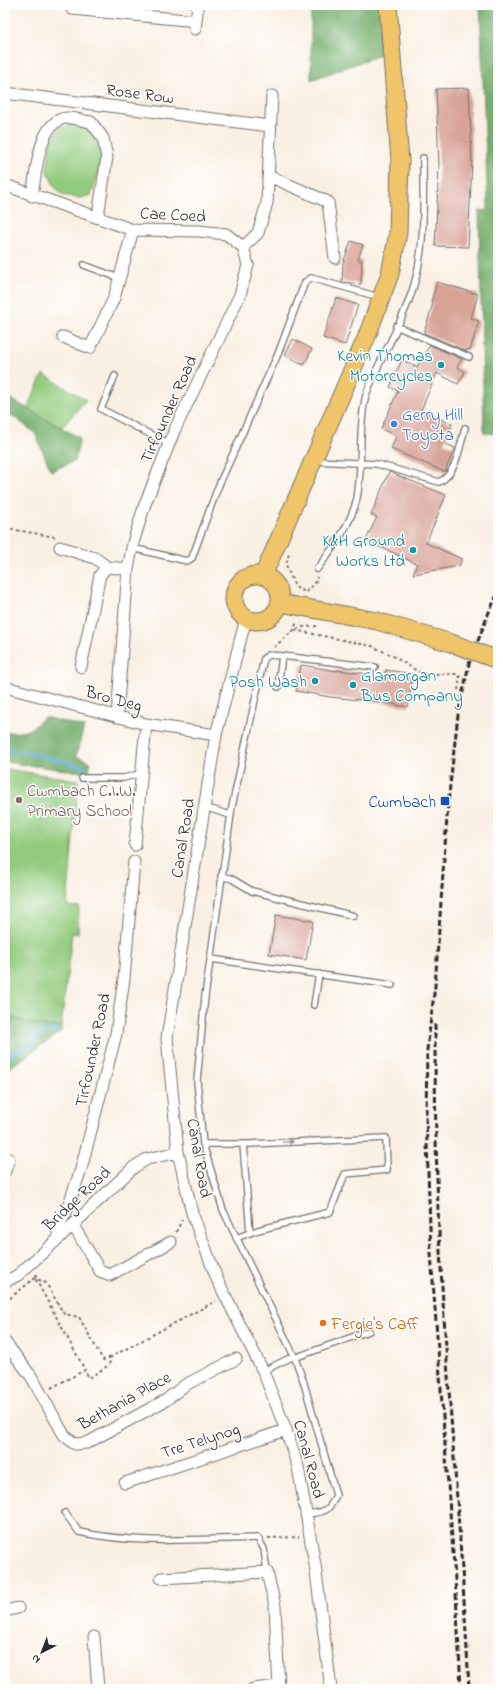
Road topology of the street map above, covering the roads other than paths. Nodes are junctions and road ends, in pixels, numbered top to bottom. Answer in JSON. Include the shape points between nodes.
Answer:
{"nodes":[{"id":1,"x":198,"y":5,"type":"edge"},
{"id":2,"x":67,"y":7,"type":"edge"},
{"id":3,"x":391,"y":7,"type":"edge"},
{"id":4,"x":88,"y":8,"type":"edge"},
{"id":5,"x":5,"y":93,"type":"edge"},
{"id":6,"x":272,"y":96,"type":"dead end"},
{"id":7,"x":270,"y":126,"type":"junction"},
{"id":8,"x":423,"y":158,"type":"dead end"},
{"id":9,"x":269,"y":176,"type":"junction"},
{"id":10,"x":5,"y":185,"type":"edge"},
{"id":11,"x":32,"y":196,"type":"junction"},
{"id":12,"x":98,"y":216,"type":"junction"},
{"id":13,"x":133,"y":230,"type":"junction"},
{"id":14,"x":243,"y":248,"type":"junction"},
{"id":15,"x":335,"y":258,"type":"dead end"},
{"id":16,"x":84,"y":265,"type":"dead end"},
{"id":17,"x":119,"y":278,"type":"junction"},
{"id":18,"x":382,"y":297,"type":"junction"},
{"id":19,"x":396,"y":326,"type":"junction"},
{"id":20,"x":63,"y":337,"type":"dead end"},
{"id":21,"x":469,"y":357,"type":"dead end"},
{"id":22,"x":115,"y":376,"type":"dead end"},
{"id":23,"x":465,"y":428,"type":"dead end"},
{"id":24,"x":169,"y":444,"type":"junction"},
{"id":25,"x":312,"y":461,"type":"junction"},
{"id":26,"x":360,"y":464,"type":"junction"},
{"id":27,"x":60,"y":548,"type":"road end"},
{"id":28,"x":132,"y":548,"type":"junction"},
{"id":29,"x":107,"y":567,"type":"junction"},
{"id":30,"x":128,"y":569,"type":"junction"},
{"id":31,"x":317,"y":569,"type":"dead end"},
{"id":32,"x":263,"y":576,"type":"junction"},
{"id":33,"x":280,"y":603,"type":"junction"},
{"id":34,"x":246,"y":618,"type":"junction"},
{"id":35,"x":282,"y":656,"type":"junction"},
{"id":36,"x":498,"y":660,"type":"edge"},
{"id":37,"x":81,"y":667,"type":"dead end"},
{"id":38,"x":375,"y":667,"type":"dead end"},
{"id":39,"x":5,"y":687,"type":"edge"},
{"id":40,"x":278,"y":687,"type":"dead end"},
{"id":41,"x":117,"y":717,"type":"junction"},
{"id":42,"x":146,"y":724,"type":"junction"},
{"id":43,"x":216,"y":735,"type":"junction"},
{"id":44,"x":142,"y":773,"type":"junction"},
{"id":45,"x":82,"y":778,"type":"dead end"},
{"id":46,"x":204,"y":807,"type":"junction"},
{"id":47,"x":230,"y":815,"type":"junction"},
{"id":48,"x":135,"y":845,"type":"dead end"},
{"id":49,"x":134,"y":862,"type":"dead end"},
{"id":50,"x":221,"y":876,"type":"junction"},
{"id":51,"x":354,"y":916,"type":"dead end"},
{"id":52,"x":211,"y":959,"type":"junction"},
{"id":53,"x":319,"y":974,"type":"junction"},
{"id":54,"x":392,"y":985,"type":"dead end"},
{"id":55,"x":314,"y":1005,"type":"dead end"},
{"id":56,"x":204,"y":1144,"type":"junction"},
{"id":57,"x":243,"y":1144,"type":"junction"},
{"id":58,"x":178,"y":1152,"type":"junction"},
{"id":59,"x":9,"y":1159,"type":"dead end"},
{"id":60,"x":5,"y":1171,"type":"edge"},
{"id":61,"x":73,"y":1226,"type":"junction"},
{"id":62,"x":250,"y":1233,"type":"junction"},
{"id":63,"x":60,"y":1238,"type":"junction"},
{"id":64,"x":236,"y":1238,"type":"junction"},
{"id":65,"x":171,"y":1242,"type":"dead end"},
{"id":66,"x":5,"y":1282,"type":"edge"},
{"id":67,"x":369,"y":1330,"type":"dead end"},
{"id":68,"x":5,"y":1342,"type":"edge"},
{"id":69,"x":294,"y":1357,"type":"junction"},
{"id":70,"x":236,"y":1359,"type":"dead end"},
{"id":71,"x":263,"y":1371,"type":"junction"},
{"id":72,"x":286,"y":1430,"type":"junction"},
{"id":73,"x":125,"y":1483,"type":"dead end"},
{"id":74,"x":65,"y":1513,"type":"dead end"},
{"id":75,"x":307,"y":1514,"type":"junction"},
{"id":76,"x":267,"y":1572,"type":"junction"},
{"id":77,"x":161,"y":1578,"type":"dead end"},
{"id":78,"x":18,"y":1608,"type":"dead end"},
{"id":79,"x":5,"y":1611,"type":"edge"},
{"id":80,"x":94,"y":1637,"type":"dead end"},
{"id":81,"x":278,"y":1688,"type":"edge"},
{"id":82,"x":98,"y":1689,"type":"edge"},
{"id":83,"x":253,"y":1689,"type":"edge"},
{"id":84,"x":331,"y":1689,"type":"edge"}],
"edges":[{"from":1,"to":4,"type":"street","via":[[196,25]]},
{"from":2,"to":4,"type":"street"},
{"from":3,"to":18,"type":"main road","via":[[400,161],[398,233],[390,274]]},
{"from":5,"to":7,"type":"street","name":"Rose Row"},
{"from":6,"to":7,"type":"street"},
{"from":7,"to":9,"type":"street"},
{"from":8,"to":19,"type":"lane","via":[[423,228],[418,270],[408,304]]},
{"from":9,"to":14,"type":"street","via":[[267,203],[258,233]]},
{"from":9,"to":15,"type":"street","via":[[328,202]]},
{"from":10,"to":11,"type":"street","name":"Cae Coed"},
{"from":11,"to":12,"type":"street","name":"Cae Coed"},
{"from":11,"to":12,"type":"street","via":[[42,140],[50,127],[65,118],[91,122],[103,138],[107,157]]},
{"from":12,"to":13,"type":"street","name":"Cae Coed"},
{"from":13,"to":14,"type":"street","name":"Cae Coed","via":[[226,234]]},
{"from":13,"to":17,"type":"street"},
{"from":14,"to":24,"type":"street","name":"Tirfounder Road","via":[[248,265],[240,295]]},
{"from":16,"to":17,"type":"lane"},
{"from":17,"to":20,"type":"street","via":[[114,298],[90,348]]},
{"from":18,"to":25,"type":"main road"},
{"from":18,"to":28,"type":"lane","via":[[311,278],[305,282],[278,354],[218,487],[192,558],[187,561]]},
{"from":19,"to":21,"type":"lane"},
{"from":19,"to":26,"type":"lane","via":[[365,397],[360,426]]},
{"from":22,"to":24,"type":"lane","via":[[101,409]]},
{"from":23,"to":26,"type":"lane","via":[[452,471],[447,478],[439,482],[377,464]]},
{"from":24,"to":28,"type":"street","name":"Tirfounder Road","via":[[145,504]]},
{"from":25,"to":26,"type":"lane"},
{"from":25,"to":32,"type":"main road"},
{"from":26,"to":31,"type":"lane","via":[[357,499],[351,517],[338,542]]},
{"from":27,"to":29,"type":"street","via":[[95,558]]},
{"from":28,"to":30,"type":"street","name":"Tirfounder Road"},
{"from":29,"to":30,"type":"street"},
{"from":29,"to":37,"type":"street","via":[[100,575]]},
{"from":30,"to":41,"type":"street","name":"Tirfounder Road"},
{"from":32,"to":33,"type":"main road","via":[[275,583]]},
{"from":32,"to":34,"type":"main road","via":[[248,577],[238,586],[236,607]]},
{"from":33,"to":34,"type":"main road","via":[[266,619],[260,621]]},
{"from":33,"to":36,"type":"main road","bridge":true,"via":[[377,621]]},
{"from":34,"to":43,"type":"street","name":"Canal Road"},
{"from":35,"to":38,"type":"lane"},
{"from":35,"to":40,"type":"lane"},
{"from":35,"to":47,"type":"lane","via":[[269,655],[264,658]]},
{"from":39,"to":41,"type":"street","name":"Bro Deg"},
{"from":41,"to":42,"type":"street","name":"Bro Deg"},
{"from":42,"to":43,"type":"street","name":"Bro Deg"},
{"from":42,"to":44,"type":"street"},
{"from":43,"to":46,"type":"street","name":"Canal Road"},
{"from":44,"to":45,"type":"lane","via":[[124,778]]},
{"from":44,"to":48,"type":"street"},
{"from":46,"to":47,"type":"lane"},
{"from":46,"to":58,"type":"street","name":"Canal Road","via":[[167,1038]]},
{"from":47,"to":50,"type":"lane"},
{"from":49,"to":63,"type":"street","name":"Tirfounder Road","via":[[124,979],[116,1034],[81,1169],[66,1213],[57,1227]]},
{"from":50,"to":51,"type":"lane","via":[[232,879],[252,891]]},
{"from":50,"to":52,"type":"lane"},
{"from":52,"to":53,"type":"lane"},
{"from":52,"to":56,"type":"lane","via":[[197,1081]]},
{"from":53,"to":54,"type":"lane"},
{"from":53,"to":55,"type":"lane"},
{"from":56,"to":57,"type":"lane"},
{"from":56,"to":64,"type":"lane","via":[[223,1210]]},
{"from":57,"to":62,"type":"lane"},
{"from":57,"to":62,"type":"lane","one_way":true,"via":[[386,1138],[387,1170],[345,1174],[330,1212]]},
{"from":58,"to":61,"type":"street","name":"Bridge Road","via":[[148,1159],[134,1167]]},
{"from":58,"to":71,"type":"street","name":"Canal Road","via":[[192,1212],[217,1279]]},
{"from":59,"to":60,"type":"street"},
{"from":61,"to":63,"type":"street","name":"Bridge Road"},
{"from":61,"to":65,"type":"street","via":[[100,1271],[110,1275]]},
{"from":62,"to":64,"type":"lane"},
{"from":63,"to":66,"type":"street","name":"Bridge Road","via":[[18,1275]]},
{"from":64,"to":69,"type":"lane"},
{"from":67,"to":69,"type":"lane"},
{"from":68,"to":70,"type":"street","name":"Bethania Place","via":[[31,1376],[64,1435],[75,1444],[87,1443],[166,1400],[185,1385]]},
{"from":69,"to":71,"type":"lane"},
{"from":69,"to":75,"type":"lane","via":[[336,1495],[332,1505],[324,1512]]},
{"from":71,"to":72,"type":"street","name":"Canal Road"},
{"from":72,"to":73,"type":"street","name":"Tre Telynog"},
{"from":72,"to":75,"type":"street","name":"Canal Road","via":[[298,1467]]},
{"from":74,"to":76,"type":"lane","via":[[78,1532],[98,1536],[133,1539],[258,1538],[264,1549]]},
{"from":75,"to":84,"type":"street","name":"Canal Road"},
{"from":76,"to":77,"type":"street"},
{"from":76,"to":81,"type":"street","via":[[275,1606]]},
{"from":78,"to":79,"type":"street"},
{"from":80,"to":82,"type":"street"},
{"from":81,"to":83,"type":"street"}]}
